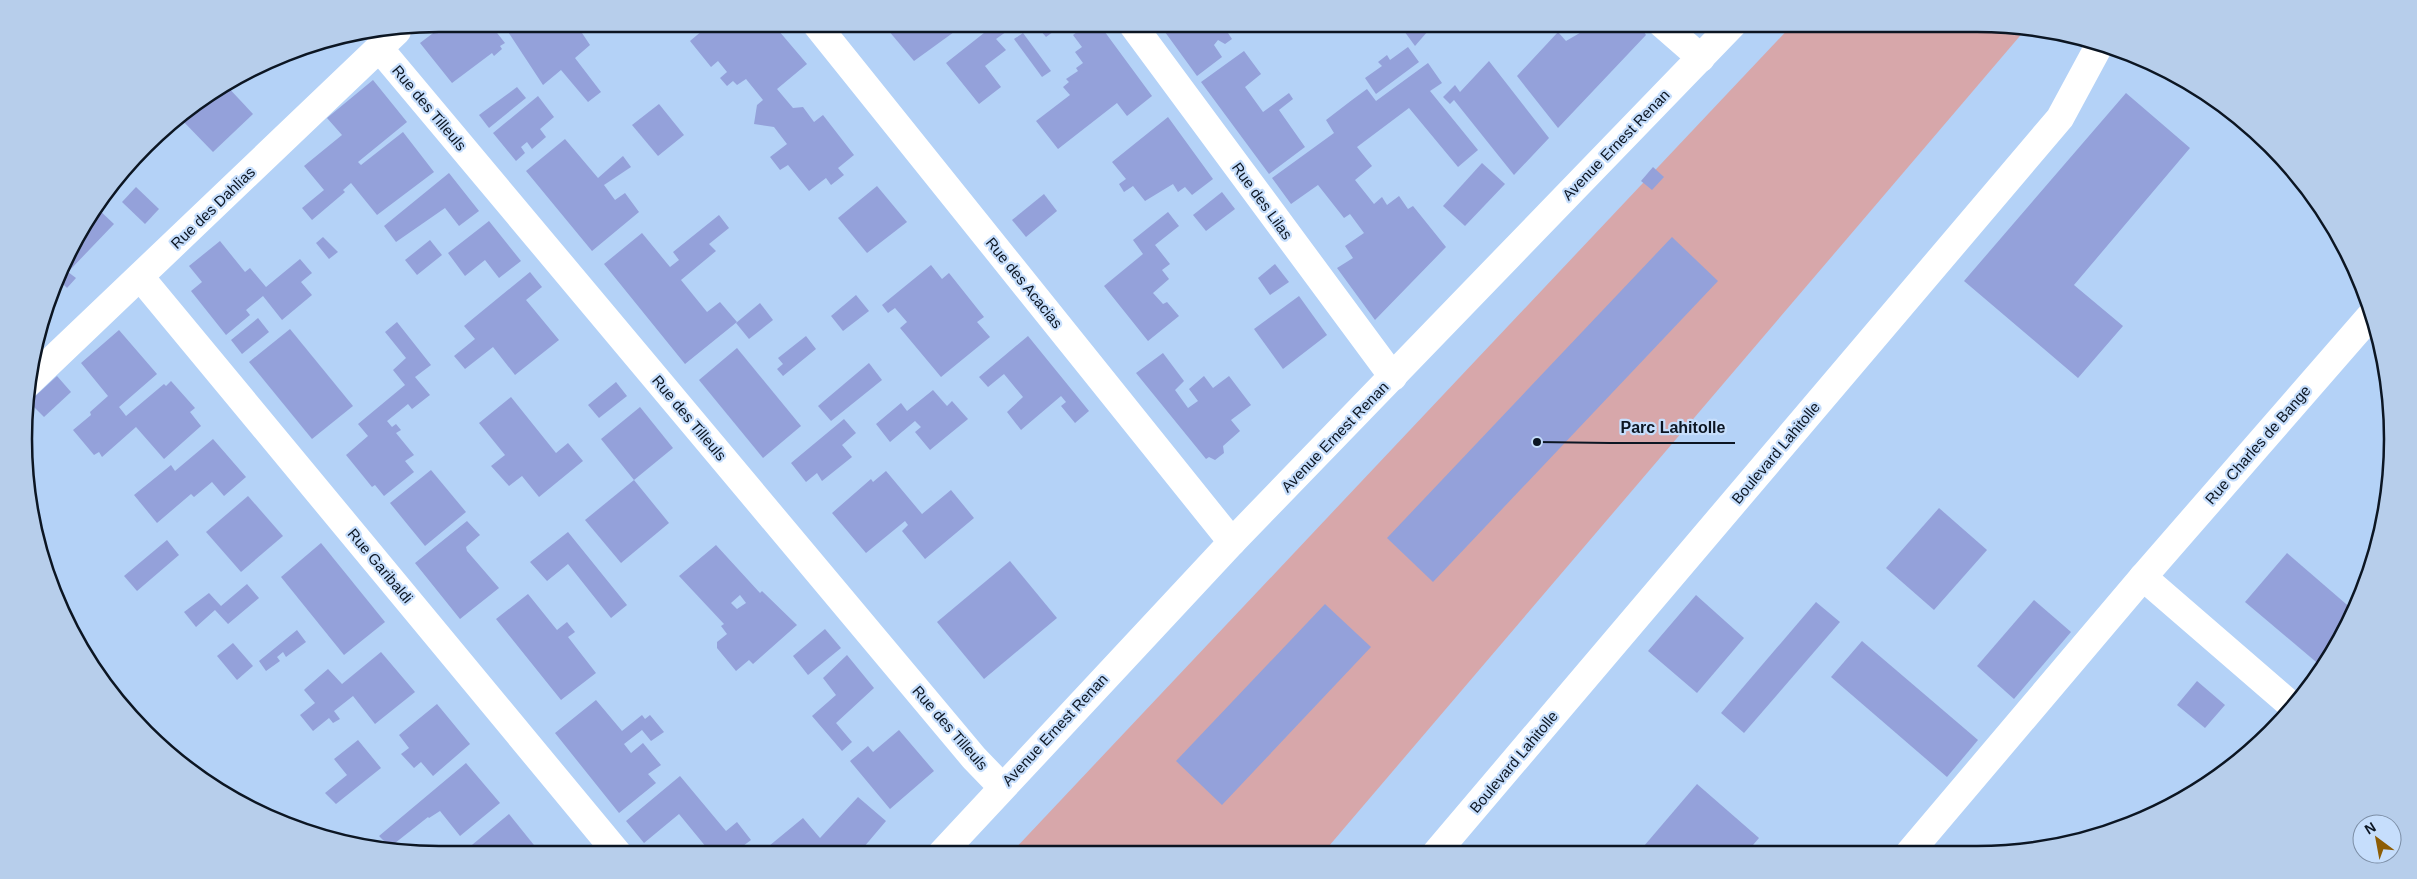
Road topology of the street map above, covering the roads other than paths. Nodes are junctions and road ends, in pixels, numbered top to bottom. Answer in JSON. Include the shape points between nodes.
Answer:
{"nodes":[{"id":1,"x":822,"y":32,"type":"edge"},
{"id":2,"x":1138,"y":32,"type":"edge"},
{"id":3,"x":1671,"y":32,"type":"edge"},
{"id":4,"x":1725,"y":32,"type":"edge"},
{"id":5,"x":388,"y":39,"type":"edge"},
{"id":6,"x":2097,"y":50,"type":"edge"},
{"id":7,"x":1701,"y":58,"type":"junction"},
{"id":8,"x":141,"y":278,"type":"junction"},
{"id":9,"x":2367,"y":320,"type":"edge"},
{"id":10,"x":38,"y":375,"type":"edge"},
{"id":11,"x":1392,"y":377,"type":"junction"},
{"id":12,"x":1232,"y":542,"type":"junction"},
{"id":13,"x":2143,"y":578,"type":"junction"},
{"id":14,"x":2288,"y":702,"type":"edge"},
{"id":15,"x":1002,"y":787,"type":"junction"},
{"id":16,"x":612,"y":846,"type":"edge"},
{"id":17,"x":948,"y":846,"type":"edge"},
{"id":18,"x":1442,"y":846,"type":"edge"},
{"id":19,"x":1915,"y":846,"type":"edge"}],
"edges":[{"from":1,"to":12,"type":"street","name":"Rue des Acacias"},
{"from":2,"to":11,"type":"street","name":"Rue des Lilas"},
{"from":3,"to":7,"type":"street"},
{"from":4,"to":7,"type":"street","name":"Avenue Ernest Renan"},
{"from":5,"to":8,"type":"street","name":"Rue des Dahlias"},
{"from":5,"to":15,"type":"street","name":"Rue des Tilleuls","via":[[974,758]]},
{"from":6,"to":18,"type":"street","name":"Boulevard Lahitolle","via":[[2060,118]]},
{"from":7,"to":11,"type":"street","name":"Avenue Ernest Renan"},
{"from":8,"to":10,"type":"street","name":"Rue des Dahlias"},
{"from":8,"to":16,"type":"street","name":"Rue Garibaldi"},
{"from":9,"to":13,"type":"street","name":"Rue Charles de Bange"},
{"from":11,"to":12,"type":"street","name":"Avenue Ernest Renan"},
{"from":12,"to":15,"type":"street","name":"Avenue Ernest Renan"},
{"from":13,"to":14,"type":"street"},
{"from":13,"to":19,"type":"street","name":"Rue Charles de Bange"},
{"from":15,"to":17,"type":"street","name":"Avenue Ernest Renan"}]}
